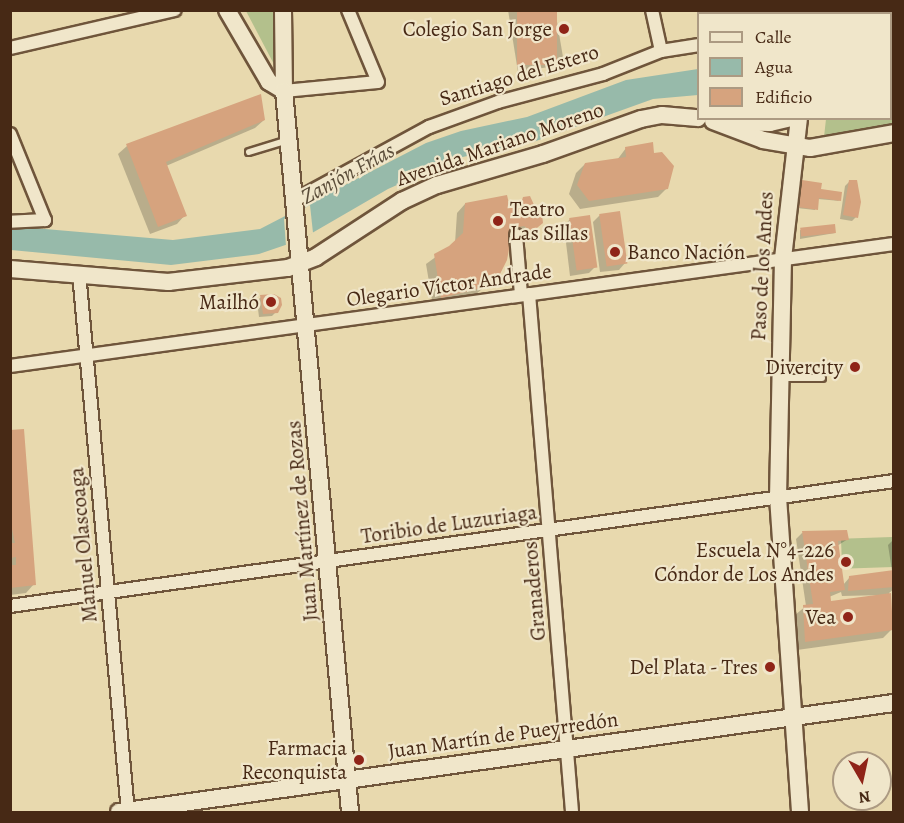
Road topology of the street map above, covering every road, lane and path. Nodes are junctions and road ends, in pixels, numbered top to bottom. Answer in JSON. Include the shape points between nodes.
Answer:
{"nodes":[{"id":1,"x":175,"y":10,"type":"edge"},
{"id":2,"x":227,"y":10,"type":"edge"},
{"id":3,"x":283,"y":10,"type":"edge"},
{"id":4,"x":348,"y":10,"type":"edge"},
{"id":5,"x":652,"y":10,"type":"edge"},
{"id":6,"x":697,"y":45,"type":"edge"},
{"id":7,"x":10,"y":48,"type":"edge"},
{"id":8,"x":661,"y":51,"type":"junction"},
{"id":9,"x":284,"y":91,"type":"junction"},
{"id":10,"x":697,"y":118,"type":"edge"},
{"id":11,"x":707,"y":120,"type":"edge"},
{"id":12,"x":715,"y":120,"type":"edge"},
{"id":13,"x":780,"y":120,"type":"edge"},
{"id":14,"x":799,"y":120,"type":"edge"},
{"id":15,"x":894,"y":133,"type":"edge"},
{"id":16,"x":10,"y":134,"type":"edge"},
{"id":17,"x":289,"y":140,"type":"junction"},
{"id":18,"x":763,"y":140,"type":"junction"},
{"id":19,"x":795,"y":146,"type":"junction"},
{"id":20,"x":249,"y":152,"type":"dead end"},
{"id":21,"x":790,"y":182,"type":"junction"},
{"id":22,"x":298,"y":220,"type":"junction"},
{"id":23,"x":10,"y":222,"type":"edge"},
{"id":24,"x":516,"y":235,"type":"dead end"},
{"id":25,"x":894,"y":244,"type":"edge"},
{"id":26,"x":783,"y":259,"type":"junction"},
{"id":27,"x":300,"y":264,"type":"junction"},
{"id":28,"x":10,"y":269,"type":"edge"},
{"id":29,"x":79,"y":273,"type":"junction"},
{"id":30,"x":525,"y":295,"type":"junction"},
{"id":31,"x":306,"y":325,"type":"junction"},
{"id":32,"x":87,"y":355,"type":"junction"},
{"id":33,"x":10,"y":366,"type":"edge"},
{"id":34,"x":779,"y":378,"type":"junction"},
{"id":35,"x":822,"y":378,"type":"dead end"},
{"id":36,"x":894,"y":481,"type":"edge"},
{"id":37,"x":778,"y":497,"type":"junction"},
{"id":38,"x":549,"y":529,"type":"junction"},
{"id":39,"x":328,"y":561,"type":"junction"},
{"id":40,"x":106,"y":592,"type":"junction"},
{"id":41,"x":10,"y":606,"type":"edge"},
{"id":42,"x":894,"y":703,"type":"edge"},
{"id":43,"x":794,"y":717,"type":"junction"},
{"id":44,"x":567,"y":749,"type":"junction"},
{"id":45,"x":347,"y":780,"type":"junction"},
{"id":46,"x":125,"y":812,"type":"edge"},
{"id":47,"x":350,"y":813,"type":"edge"},
{"id":48,"x":572,"y":813,"type":"edge"},
{"id":49,"x":800,"y":813,"type":"edge"}],
"edges":[{"from":1,"to":7,"type":"street"},
{"from":2,"to":9,"type":"street","via":[[268,82]]},
{"from":3,"to":9,"type":"street","name":"Juan Martínez de Rozas"},
{"from":4,"to":9,"type":"street","via":[[378,82]]},
{"from":5,"to":8,"type":"street"},
{"from":6,"to":8,"type":"street","name":"Santiago del Estero"},
{"from":8,"to":22,"type":"street","name":"Santiago del Estero","via":[[592,77],[498,102],[429,127]]},
{"from":9,"to":17,"type":"street","name":"Juan Martínez de Rozas"},
{"from":10,"to":27,"type":"street","name":"Avenida Mariano Moreno","via":[[662,115],[641,119],[543,154],[437,185],[378,215]]},
{"from":11,"to":18,"type":"street","name":"Avenida Mariano Moreno"},
{"from":12,"to":13,"type":"street","name":"Avenida Mariano Moreno","via":[[757,124]]},
{"from":14,"to":19,"type":"street","name":"Paso de los Andes"},
{"from":15,"to":19,"type":"street","name":"Avenida Mariano Moreno","via":[[819,147]]},
{"from":16,"to":23,"type":"street","via":[[45,220]]},
{"from":17,"to":20,"type":"lane"},
{"from":17,"to":22,"type":"street","name":"Juan Martínez de Rozas"},
{"from":18,"to":19,"type":"street","name":"Avenida Mariano Moreno"},
{"from":18,"to":21,"type":"street","via":[[779,155]]},
{"from":19,"to":21,"type":"street","name":"Paso de los Andes"},
{"from":21,"to":26,"type":"street","name":"Paso de los Andes"},
{"from":22,"to":27,"type":"street","name":"Juan Martínez de Rozas"},
{"from":24,"to":30,"type":"street","name":"Granaderos"},
{"from":25,"to":26,"type":"street","name":"Olegario Víctor Andrade"},
{"from":26,"to":30,"type":"street","name":"Olegario Víctor Andrade"},
{"from":26,"to":34,"type":"street","name":"Paso de los Andes"},
{"from":27,"to":29,"type":"street","name":"Avenida Mariano Moreno","via":[[168,282]]},
{"from":27,"to":31,"type":"street","name":"Juan Martínez de Rozas"},
{"from":28,"to":29,"type":"street","name":"Avenida Mariano Moreno"},
{"from":29,"to":32,"type":"street","name":"Manuel Olascoaga"},
{"from":30,"to":31,"type":"street","name":"Olegario Víctor Andrade"},
{"from":30,"to":38,"type":"street","name":"Granaderos"},
{"from":31,"to":32,"type":"street","name":"Olegario Víctor Andrade"},
{"from":31,"to":39,"type":"street","name":"Juan Martínez de Rozas"},
{"from":32,"to":33,"type":"street","name":"Olegario Víctor Andrade"},
{"from":32,"to":40,"type":"street","name":"Manuel Olascoaga"},
{"from":34,"to":35,"type":"lane"},
{"from":34,"to":37,"type":"street","name":"Paso de los Andes"},
{"from":36,"to":37,"type":"street","name":"Toribio de Luzuriaga"},
{"from":37,"to":38,"type":"street","name":"Toribio de Luzuriaga"},
{"from":37,"to":43,"type":"street","name":"Paso de los Andes"},
{"from":38,"to":39,"type":"street","name":"Toribio de Luzuriaga"},
{"from":38,"to":44,"type":"street","name":"Granaderos"},
{"from":39,"to":40,"type":"street","name":"Toribio de Luzuriaga"},
{"from":39,"to":45,"type":"street","name":"Juan Martínez de Rozas"},
{"from":40,"to":41,"type":"street","name":"Toribio de Luzuriaga"},
{"from":40,"to":46,"type":"street","name":"Manuel Olascoaga"},
{"from":42,"to":43,"type":"street","name":"Juan Martín de Pueyrredón"},
{"from":43,"to":44,"type":"street","name":"Juan Martín de Pueyrredón"},
{"from":43,"to":49,"type":"street","name":"Paso de los Andes"},
{"from":44,"to":45,"type":"street","name":"Juan Martín de Pueyrredón"},
{"from":44,"to":48,"type":"street","name":"Granaderos"},
{"from":45,"to":46,"type":"street","name":"Juan Martín de Pueyrredón"},
{"from":45,"to":47,"type":"street","name":"Juan Martínez de Rozas"}]}
